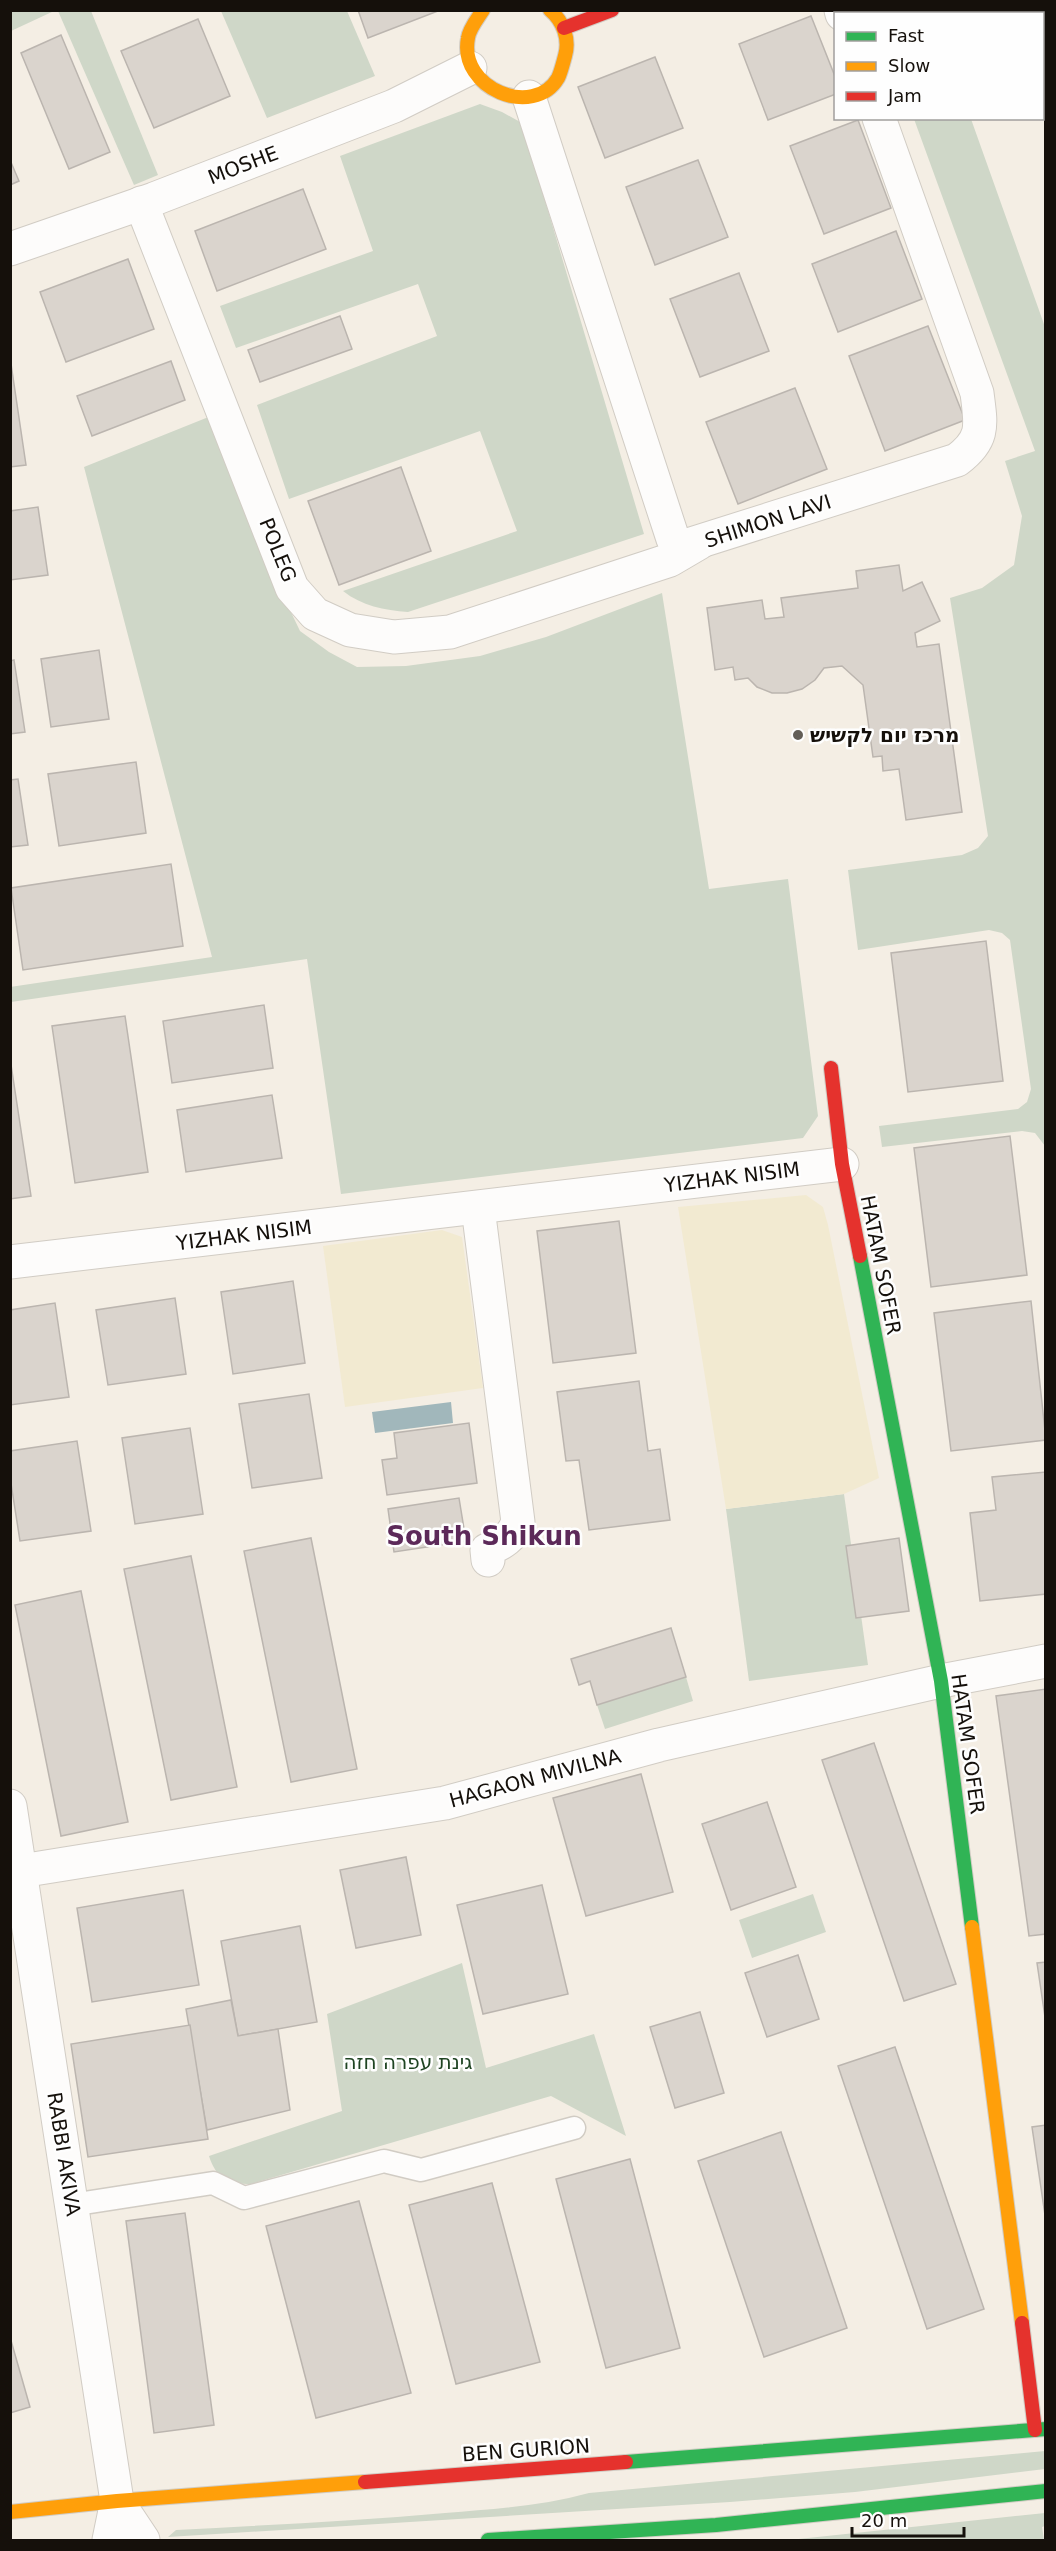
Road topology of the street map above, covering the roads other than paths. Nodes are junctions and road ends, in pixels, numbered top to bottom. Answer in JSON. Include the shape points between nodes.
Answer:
{"nodes":[{"id":1,"x":483,"y":10,"type":"edge"},
{"id":2,"x":550,"y":10,"type":"edge"},
{"id":3,"x":612,"y":10,"type":"edge"},
{"id":4,"x":564,"y":28,"type":"junction"},
{"id":5,"x":470,"y":68,"type":"junction"},
{"id":6,"x":529,"y":97,"type":"junction"},
{"id":7,"x":880,"y":120,"type":"edge"},
{"id":8,"x":141,"y":203,"type":"junction"},
{"id":9,"x":10,"y":249,"type":"edge"},
{"id":10,"x":699,"y":543,"type":"junction"},
{"id":11,"x":831,"y":1068,"type":"dead end"},
{"id":12,"x":842,"y":1164,"type":"junction"},
{"id":13,"x":478,"y":1208,"type":"junction"},
{"id":14,"x":10,"y":1262,"type":"edge"},
{"id":15,"x":488,"y":1560,"type":"dead end"},
{"id":16,"x":1046,"y":1661,"type":"edge"},
{"id":17,"x":941,"y":1681,"type":"junction"},
{"id":18,"x":10,"y":1806,"type":"edge"},
{"id":19,"x":21,"y":1871,"type":"junction"},
{"id":20,"x":574,"y":2127,"type":"dead end"},
{"id":21,"x":71,"y":2205,"type":"junction"},
{"id":22,"x":1040,"y":2429,"type":"edge"},
{"id":23,"x":1046,"y":2491,"type":"edge"},
{"id":24,"x":117,"y":2501,"type":"junction"},
{"id":25,"x":10,"y":2512,"type":"edge"},
{"id":26,"x":109,"y":2541,"type":"edge"},
{"id":27,"x":143,"y":2541,"type":"edge"},
{"id":28,"x":488,"y":2541,"type":"edge"}],
"edges":[{"from":1,"to":5,"type":"street","via":[[467,38]]},
{"from":2,"to":4,"type":"street"},
{"from":3,"to":4,"type":"street"},
{"from":4,"to":6,"type":"street","via":[[565,62],[557,78],[545,90]]},
{"from":5,"to":6,"type":"street","via":[[494,93]]},
{"from":5,"to":8,"type":"street","name":"MOSHE","via":[[394,106]]},
{"from":6,"to":10,"type":"street","name":"SHIMON LAVI","via":[[673,539],[685,546]]},
{"from":7,"to":10,"type":"street","name":"SHIMON LAVI","via":[[977,393],[981,425],[973,448],[957,460]]},
{"from":8,"to":9,"type":"street","name":"MOSHE"},
{"from":8,"to":10,"type":"street","name":"POLEG","via":[[292,588],[315,614],[350,630],[394,637],[450,632],[670,560]]},
{"from":11,"to":12,"type":"street","name":"HATAM SOFER"},
{"from":12,"to":13,"type":"street","name":"YIZHAK NISIM"},
{"from":12,"to":17,"type":"street","name":"HATAM SOFER"},
{"from":13,"to":14,"type":"street","name":"YIZHAK NISIM"},
{"from":13,"to":15,"type":"street","via":[[518,1522],[513,1534],[487,1550]]},
{"from":16,"to":17,"type":"street","name":"HAGAON MIVILNA"},
{"from":17,"to":19,"type":"street","name":"HAGAON MIVILNA","via":[[659,1745],[445,1803]]},
{"from":17,"to":22,"type":"street","name":"HATAM SOFER"},
{"from":18,"to":19,"type":"street","name":"RABBI AKIVA"},
{"from":19,"to":21,"type":"street","name":"RABBI AKIVA"},
{"from":20,"to":21,"type":"lane","via":[[421,2170],[384,2161],[244,2198],[213,2183]]},
{"from":21,"to":24,"type":"street","name":"RABBI AKIVA"},
{"from":22,"to":24,"type":"street","name":"BEN GURION"},
{"from":23,"to":28,"type":"street","via":[[716,2525]]},
{"from":24,"to":25,"type":"street","name":"BEN GURION"},
{"from":24,"to":26,"type":"street"},
{"from":24,"to":27,"type":"street"}]}
